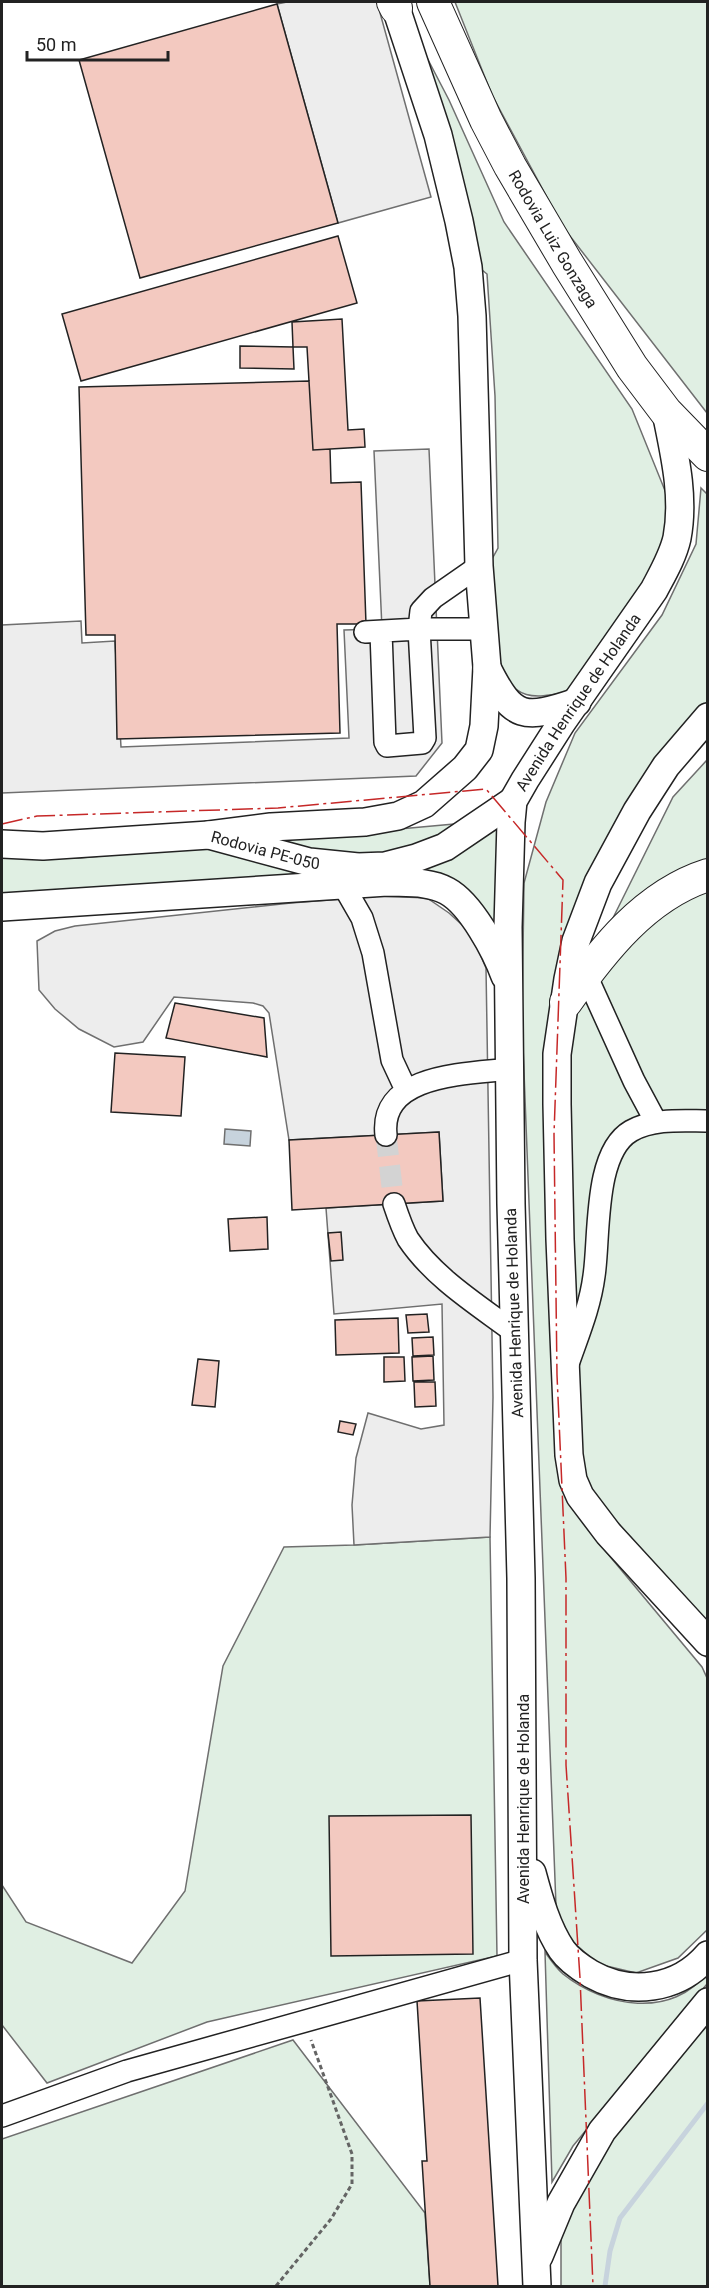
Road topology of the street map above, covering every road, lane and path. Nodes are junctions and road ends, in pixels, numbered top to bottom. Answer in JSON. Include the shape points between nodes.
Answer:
{"nodes":[{"id":1,"x":433,"y":2,"type":"edge"},
{"id":2,"x":394,"y":4,"type":"edge"},
{"id":3,"x":666,"y":412,"type":"junction"},
{"id":4,"x":708,"y":455,"type":"edge"},
{"id":5,"x":479,"y":566,"type":"junction"},
{"id":6,"x":419,"y":629,"type":"junction"},
{"id":7,"x":483,"y":629,"type":"junction"},
{"id":8,"x":487,"y":667,"type":"junction"},
{"id":9,"x":577,"y":702,"type":"junction"},
{"id":10,"x":708,"y":717,"type":"edge"},
{"id":11,"x":513,"y":801,"type":"junction"},
{"id":12,"x":208,"y":835,"type":"junction"},
{"id":13,"x":2,"y":844,"type":"edge"},
{"id":14,"x":708,"y":875,"type":"edge"},
{"id":15,"x":343,"y":885,"type":"junction"},
{"id":16,"x":2,"y":907,"type":"edge"},
{"id":17,"x":586,"y":975,"type":"junction"},
{"id":18,"x":510,"y":989,"type":"junction"},
{"id":19,"x":566,"y":1002,"type":"junction"},
{"id":20,"x":510,"y":1069,"type":"junction"},
{"id":21,"x":406,"y":1090,"type":"junction"},
{"id":22,"x":708,"y":1121,"type":"edge"},
{"id":23,"x":656,"y":1122,"type":"junction"},
{"id":24,"x":386,"y":1135,"type":"tunnel mouth"},
{"id":25,"x":394,"y":1204,"type":"tunnel mouth"},
{"id":26,"x":514,"y":1332,"type":"junction"},
{"id":27,"x":567,"y":1367,"type":"junction"},
{"id":28,"x":708,"y":1642,"type":"edge"},
{"id":29,"x":524,"y":1846,"type":"junction"},
{"id":30,"x":708,"y":1955,"type":"edge"},
{"id":31,"x":524,"y":1960,"type":"junction"},
{"id":32,"x":708,"y":2002,"type":"edge"},
{"id":33,"x":305,"y":2021,"type":"junction"},
{"id":34,"x":2,"y":2116,"type":"edge"},
{"id":35,"x":537,"y":2275,"type":"edge"},
{"id":36,"x":276,"y":2286,"type":"edge"}],
"edges":[{"from":1,"to":3,"type":"highway","name":"Rodovia Luiz Gonzaga","via":[[510,166],[632,368]]},
{"from":2,"to":5,"type":"main road","via":[[438,135],[468,267]]},
{"from":3,"to":4,"type":"highway","name":"Rodovia Luiz Gonzaga"},
{"from":3,"to":9,"type":"main road","name":"Avenida Henrique de Holanda","via":[[680,501],[676,539],[654,590]]},
{"from":5,"to":6,"type":"street","via":[[433,598],[421,612]]},
{"from":5,"to":7,"type":"main road"},
{"from":6,"to":6,"type":"street","via":[[373,632],[387,746],[422,743],[425,738]]},
{"from":6,"to":7,"type":"street"},
{"from":7,"to":8,"type":"main road"},
{"from":8,"to":9,"type":"main road","via":[[501,696],[514,708],[547,712]]},
{"from":8,"to":12,"type":"main road","via":[[479,750],[465,768],[424,804],[398,816],[365,822]]},
{"from":9,"to":11,"type":"main road","name":"Avenida Henrique de Holanda"},
{"from":10,"to":19,"type":"main road","via":[[666,766],[597,883],[576,940]]},
{"from":11,"to":12,"type":"main road","name":"Rodovia PE-050","via":[[445,847],[385,866],[309,862]]},
{"from":11,"to":18,"type":"main road","name":"Avenida Henrique de Holanda"},
{"from":12,"to":13,"type":"main road","name":"Rodovia PE-050","via":[[43,846]]},
{"from":14,"to":17,"type":"highway","via":[[682,885],[644,911]]},
{"from":15,"to":16,"type":"main road","name":"Rodovia PE-050"},
{"from":15,"to":18,"type":"main road","name":"Rodovia PE-050","via":[[420,883],[449,892],[485,935]]},
{"from":15,"to":21,"type":"street","via":[[362,918],[373,953],[392,1060]]},
{"from":17,"to":19,"type":"highway"},
{"from":17,"to":23,"type":"street","via":[[633,1081]]},
{"from":18,"to":20,"type":"main road","name":"Avenida Henrique de Holanda"},
{"from":19,"to":27,"type":"main road","via":[[557,1054],[557,1104]]},
{"from":20,"to":21,"type":"street","via":[[441,1078]]},
{"from":20,"to":26,"type":"main road","name":"Avenida Henrique de Holanda"},
{"from":21,"to":24,"type":"street","via":[[389,1113]]},
{"from":22,"to":23,"type":"street"},
{"from":23,"to":27,"type":"street","via":[[619,1141],[611,1157],[603,1181],[589,1305]]},
{"from":25,"to":26,"type":"street","via":[[401,1226],[431,1265],[457,1290]]},
{"from":26,"to":29,"type":"main road","name":"Avenida Henrique de Holanda"},
{"from":27,"to":28,"type":"main road","via":[[569,1455],[580,1496],[608,1533]]},
{"from":29,"to":30,"type":"main road","via":[[550,1927],[563,1952],[582,1969],[614,1985],[639,1988],[662,1985],[698,1966]]},
{"from":29,"to":31,"type":"main road","name":"Avenida Henrique de Holanda"},
{"from":31,"to":33,"type":"street"},
{"from":31,"to":35,"type":"main road","name":"Avenida Henrique de Holanda"},
{"from":32,"to":35,"type":"main road","name":"Avenida Henrique de Holanda","via":[[602,2131],[561,2203]]},
{"from":33,"to":34,"type":"street","via":[[127,2071]]},
{"from":33,"to":36,"type":"path","via":[[352,2154],[352,2184],[331,2219]]}]}
